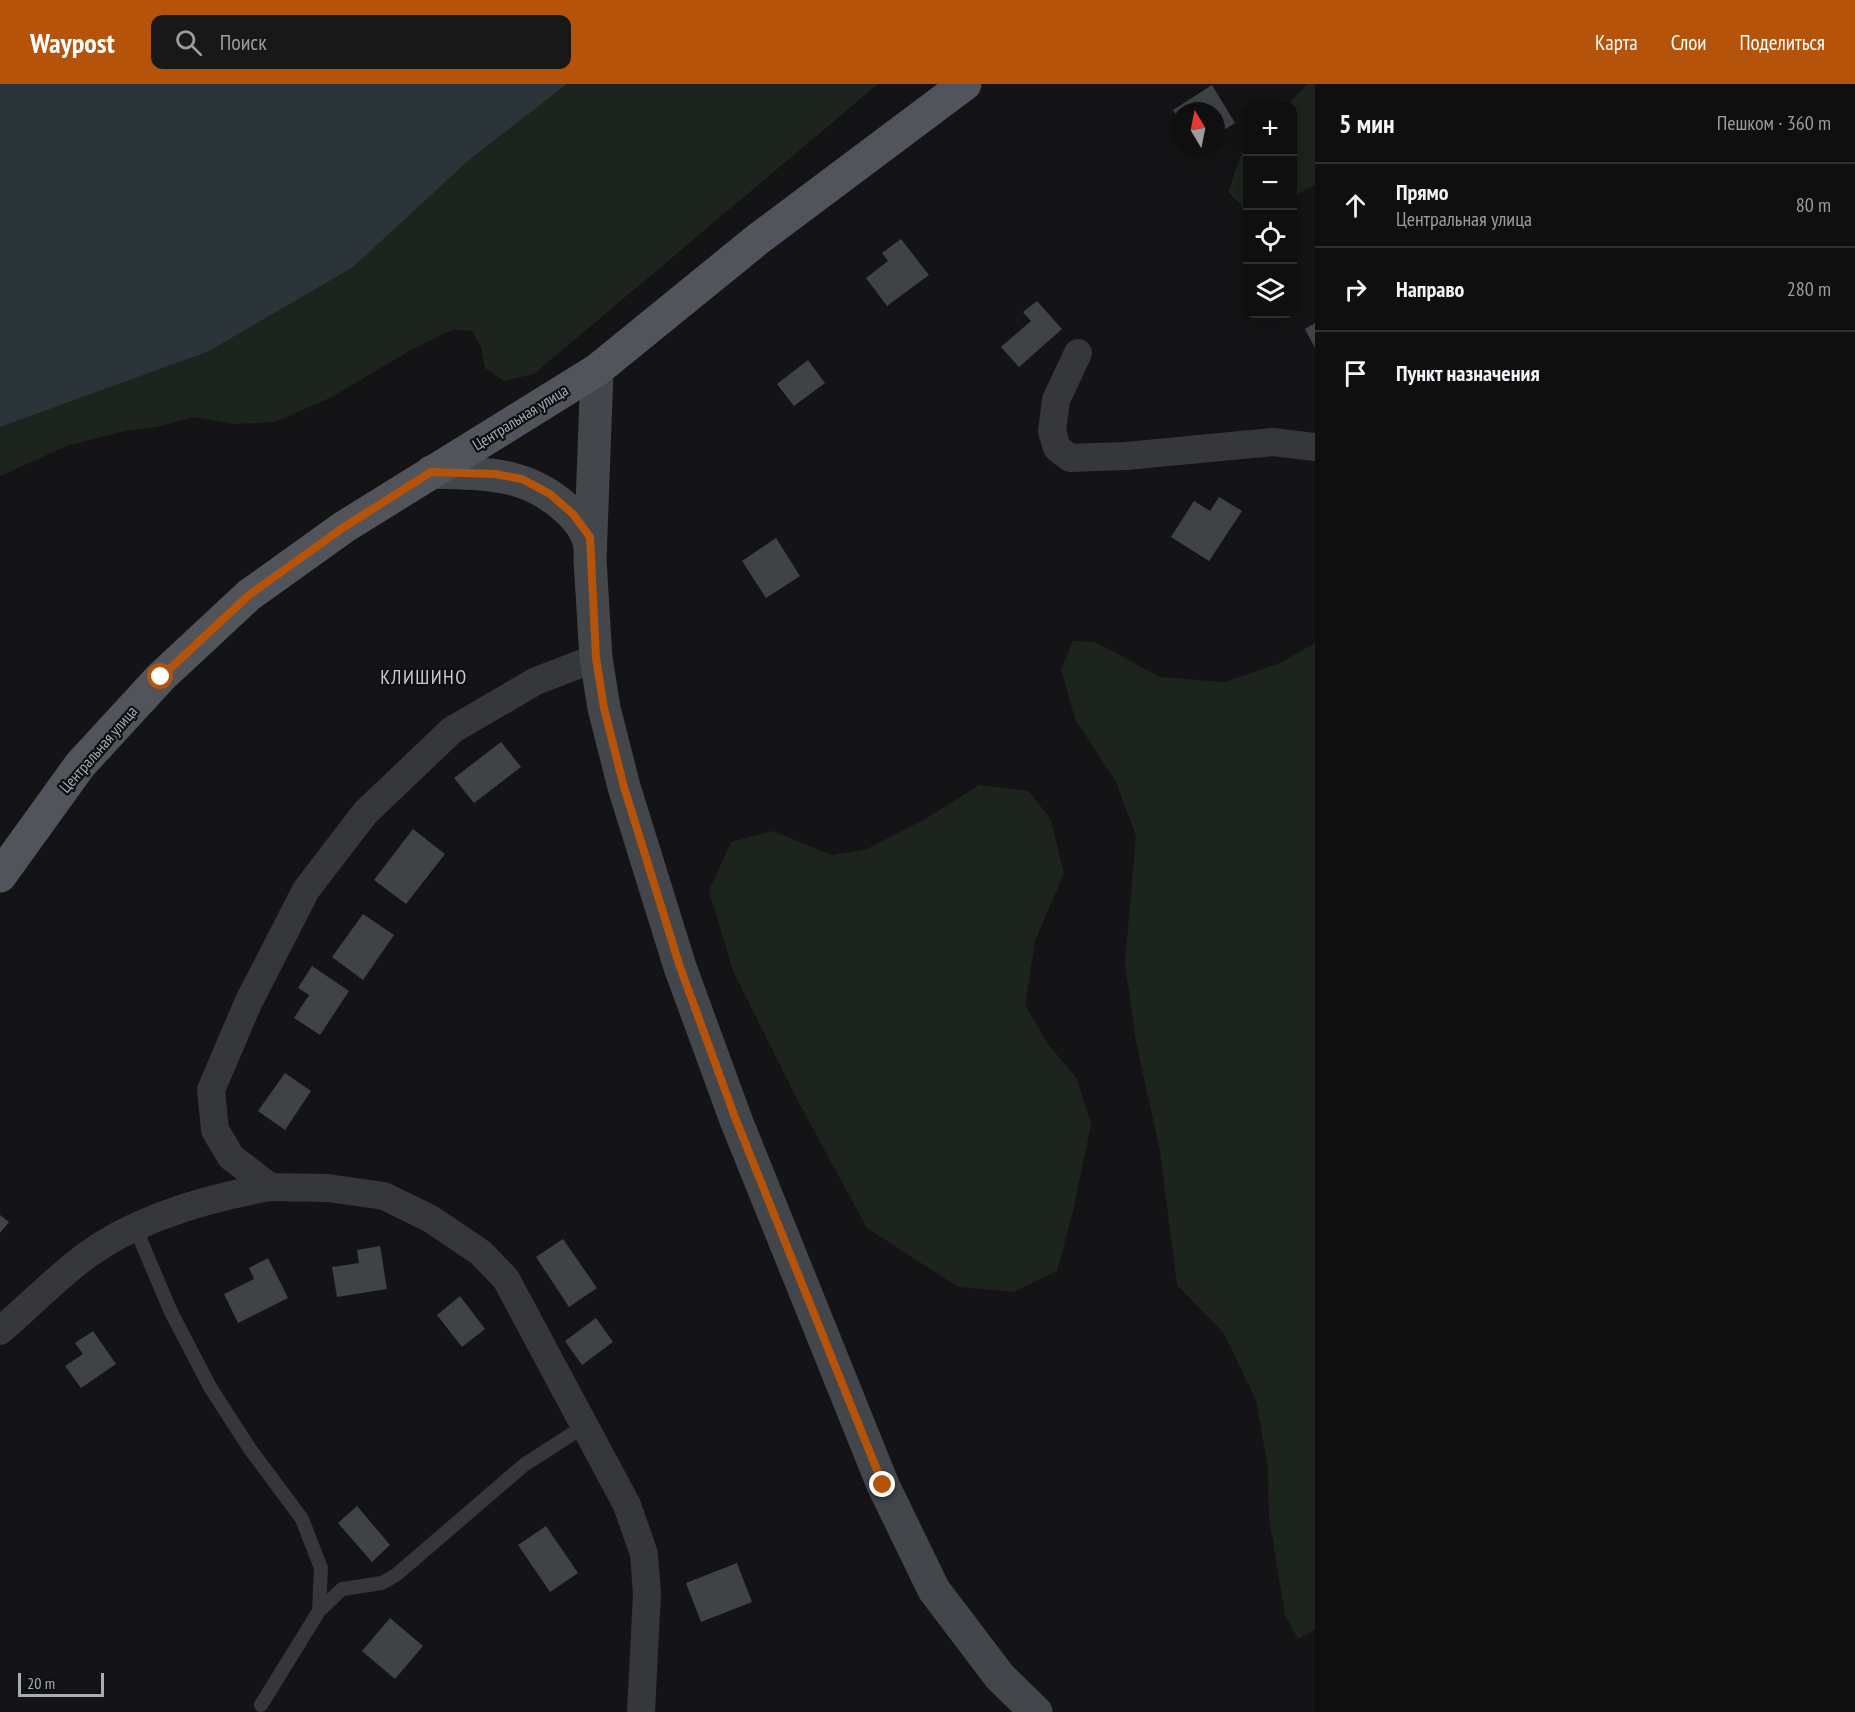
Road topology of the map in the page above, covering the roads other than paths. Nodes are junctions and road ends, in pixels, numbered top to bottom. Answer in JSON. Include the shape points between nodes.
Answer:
{"nodes":[{"id":1,"x":965,"y":84,"type":"edge"},
{"id":2,"x":1078,"y":353,"type":"dead end"},
{"id":3,"x":597,"y":370,"type":"junction"},
{"id":4,"x":1315,"y":447,"type":"edge"},
{"id":5,"x":431,"y":472,"type":"junction"},
{"id":6,"x":590,"y":560,"type":"junction"},
{"id":7,"x":596,"y":658,"type":"junction"},
{"id":8,"x":0,"y":876,"type":"edge"},
{"id":9,"x":270,"y":1187,"type":"junction"},
{"id":10,"x":135,"y":1227,"type":"junction"},
{"id":11,"x":0,"y":1331,"type":"edge"},
{"id":12,"x":586,"y":1425,"type":"junction"},
{"id":13,"x":319,"y":1611,"type":"junction"},
{"id":14,"x":261,"y":1705,"type":"dead end"},
{"id":15,"x":641,"y":1712,"type":"edge"},
{"id":16,"x":1036,"y":1712,"type":"edge"}],
"edges":[{"from":1,"to":3,"type":"main road","name":"Центральная улица","via":[[758,239]]},
{"from":2,"to":4,"type":"street","via":[[1056,400],[1052,431],[1057,448],[1070,458],[1273,442]]},
{"from":3,"to":5,"type":"main road","name":"Центральная улица"},
{"from":3,"to":6,"type":"main road"},
{"from":5,"to":6,"type":"main road","via":[[495,474],[522,479],[550,494],[573,514],[590,537]]},
{"from":5,"to":8,"type":"main road","name":"Центральная улица","via":[[344,527],[249,595],[161,677],[81,765]]},
{"from":6,"to":7,"type":"main road"},
{"from":7,"to":9,"type":"street","via":[[536,681],[452,730],[365,813],[306,890],[248,1003],[211,1090],[215,1130],[231,1157]]},
{"from":7,"to":16,"type":"main road","via":[[624,787],[680,967],[736,1120],[883,1485],[934,1590],[1000,1677]]},
{"from":9,"to":10,"type":"street","via":[[230,1194]]},
{"from":9,"to":12,"type":"street","via":[[328,1188],[384,1196],[431,1219],[482,1253],[506,1279]]},
{"from":10,"to":11,"type":"street","via":[[87,1255]]},
{"from":10,"to":13,"type":"lane","via":[[171,1312],[210,1388],[302,1519],[321,1568]]},
{"from":12,"to":13,"type":"lane","via":[[524,1465],[396,1575],[382,1583],[342,1588]]},
{"from":12,"to":15,"type":"street","via":[[627,1505],[644,1554],[647,1594]]},
{"from":13,"to":14,"type":"lane"}]}
